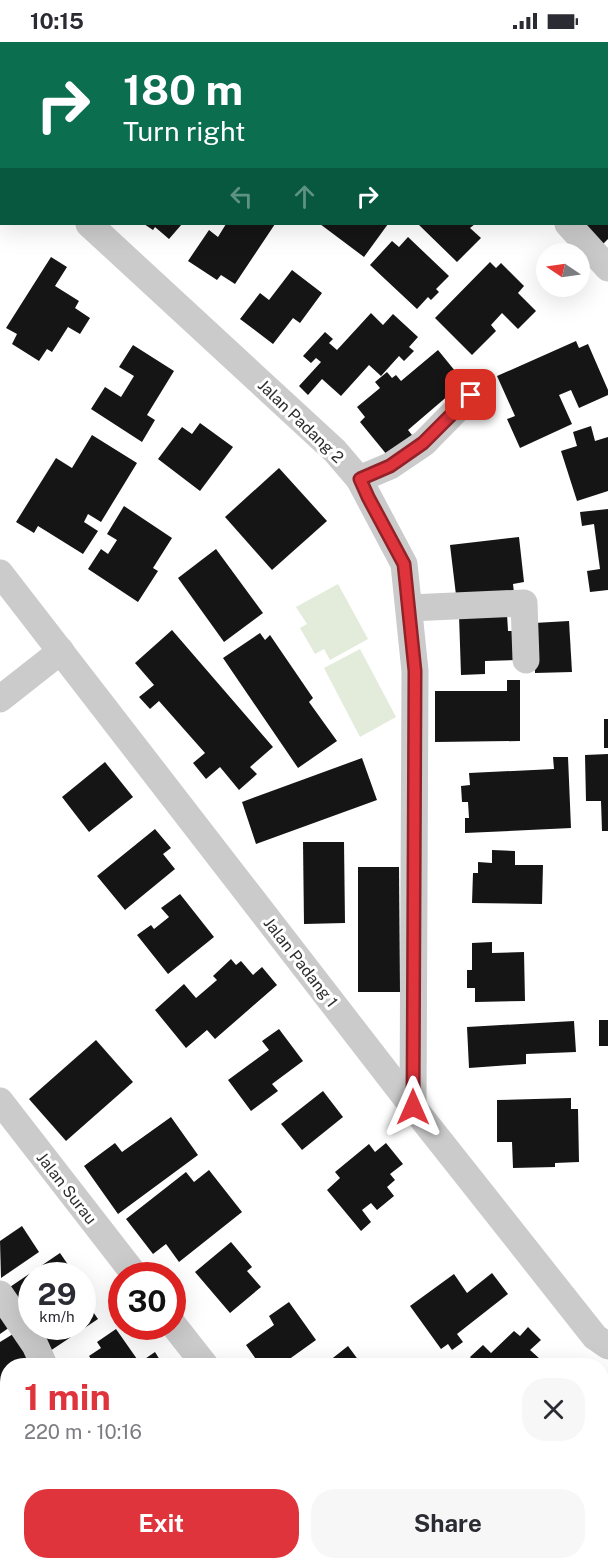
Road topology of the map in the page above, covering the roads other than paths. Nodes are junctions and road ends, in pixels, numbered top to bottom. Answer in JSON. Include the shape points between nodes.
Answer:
{"nodes":[{"id":1,"x":89,"y":225,"type":"edge"},
{"id":2,"x":569,"y":225,"type":"edge"},
{"id":3,"x":608,"y":268,"type":"edge"},
{"id":4,"x":471,"y":395,"type":"dead end"},
{"id":5,"x":360,"y":479,"type":"junction"},
{"id":6,"x":0,"y":573,"type":"edge"},
{"id":7,"x":409,"y":608,"type":"junction"},
{"id":8,"x":61,"y":651,"type":"junction"},
{"id":9,"x":526,"y":660,"type":"dead end"},
{"id":10,"x":0,"y":699,"type":"edge"},
{"id":11,"x":0,"y":1101,"type":"edge"},
{"id":12,"x":413,"y":1107,"type":"junction"},
{"id":13,"x":125,"y":1262,"type":"edge"},
{"id":14,"x":0,"y":1294,"type":"edge"},
{"id":15,"x":185,"y":1340,"type":"edge"},
{"id":16,"x":608,"y":1346,"type":"edge"},
{"id":17,"x":41,"y":1358,"type":"edge"},
{"id":18,"x":200,"y":1358,"type":"edge"}],
"edges":[{"from":1,"to":5,"type":"street","name":"Jalan Padang 2","via":[[335,451]]},
{"from":2,"to":3,"type":"street"},
{"from":4,"to":5,"type":"street","via":[[423,443],[390,466]]},
{"from":5,"to":7,"type":"street","name":"Jalan Padang 2","via":[[404,564]]},
{"from":6,"to":8,"type":"street","name":"Jalan Padang 1"},
{"from":7,"to":9,"type":"street","via":[[524,603]]},
{"from":7,"to":12,"type":"street","name":"Jalan Padang 2","via":[[415,671]]},
{"from":8,"to":10,"type":"street"},
{"from":8,"to":12,"type":"street","name":"Jalan Padang 1"},
{"from":11,"to":13,"type":"street","name":"Jalan Surau"},
{"from":12,"to":16,"type":"street","name":"Jalan Padang 1","via":[[595,1336]]},
{"from":14,"to":17,"type":"street"},
{"from":15,"to":18,"type":"street"}]}
